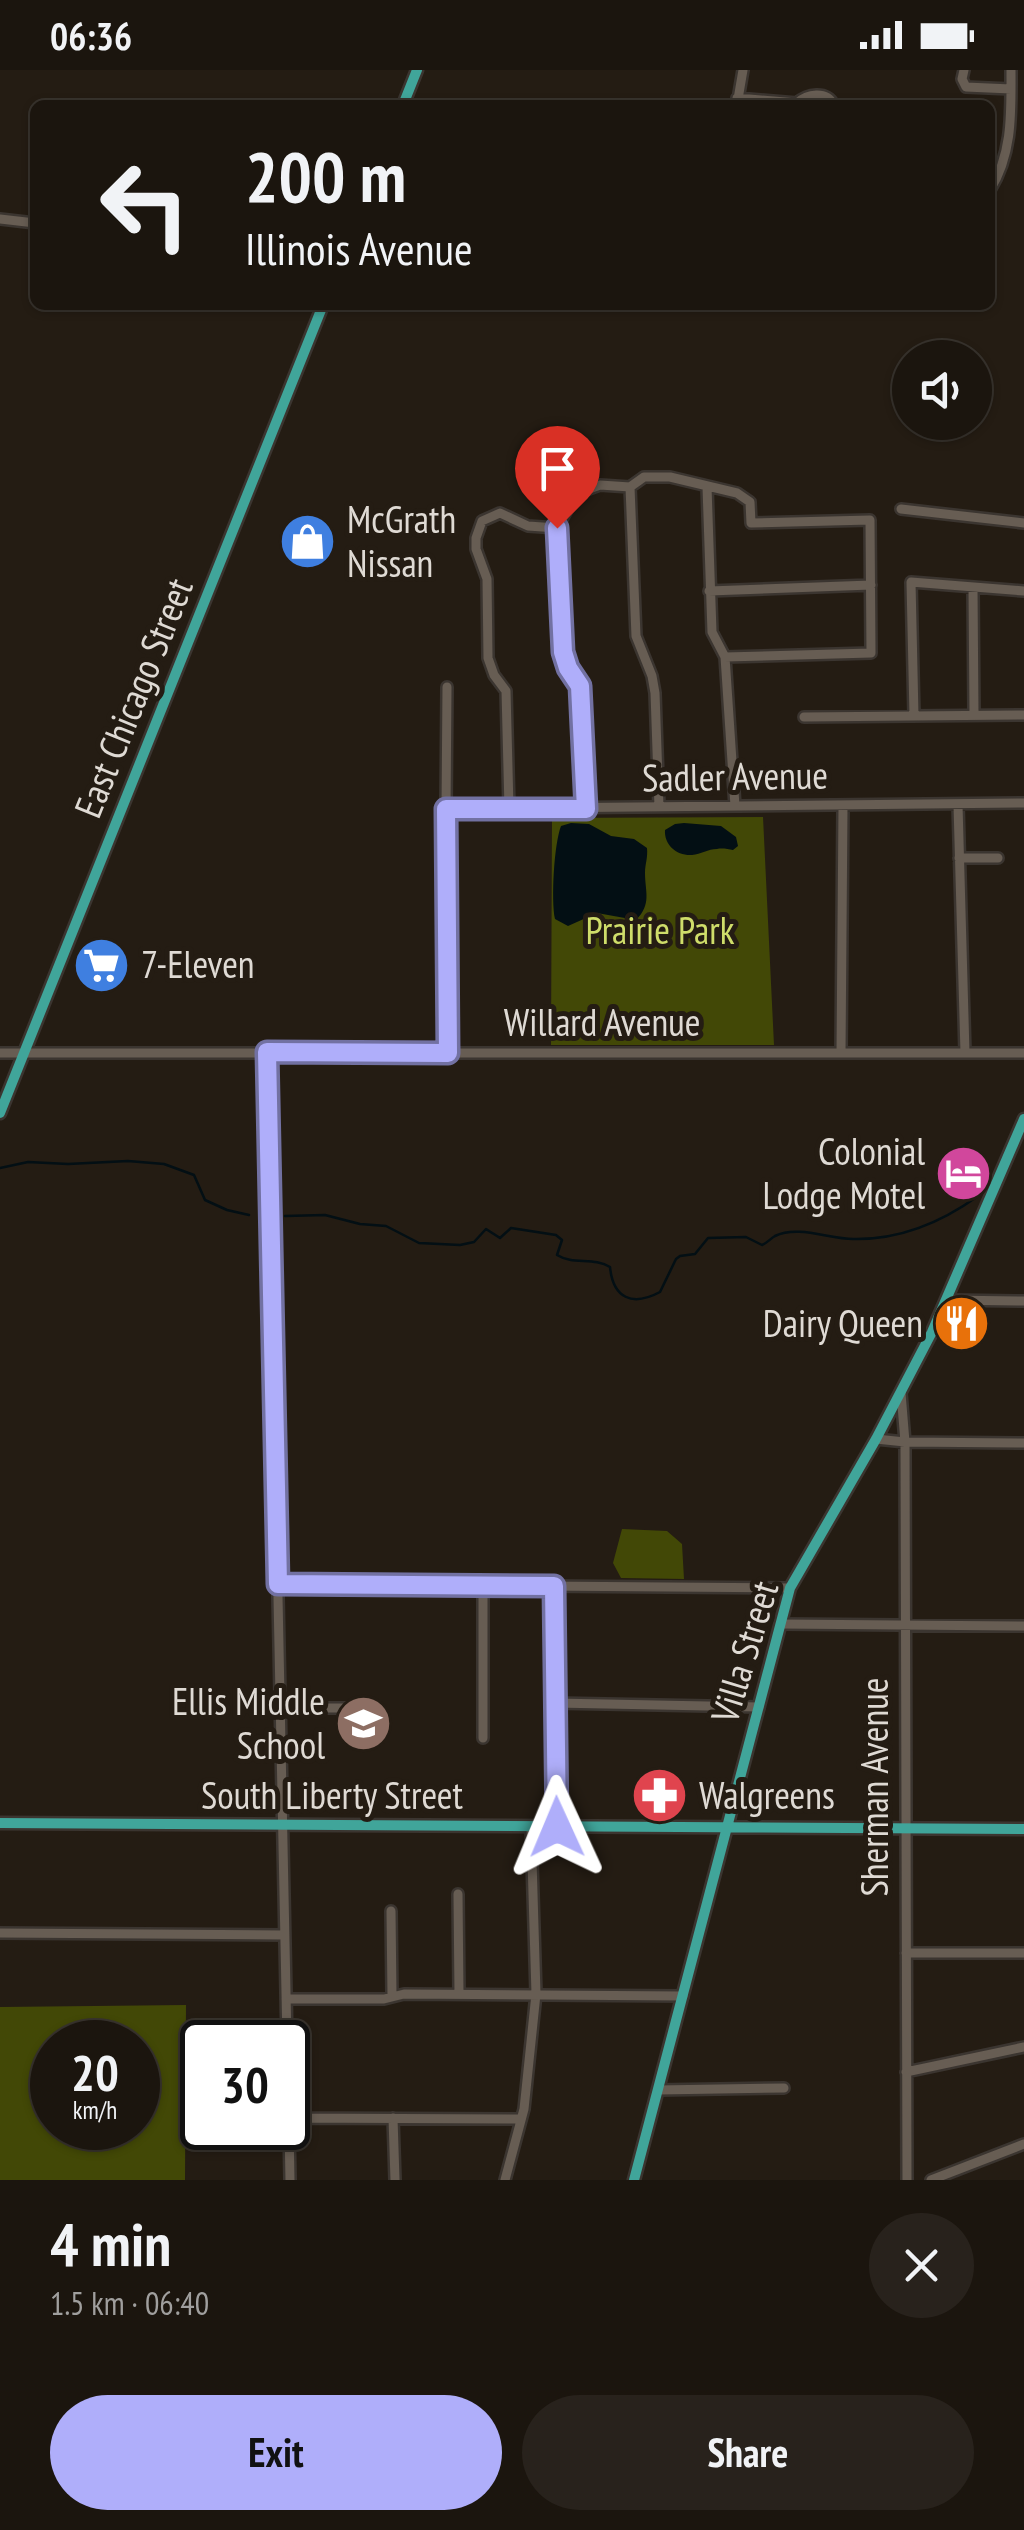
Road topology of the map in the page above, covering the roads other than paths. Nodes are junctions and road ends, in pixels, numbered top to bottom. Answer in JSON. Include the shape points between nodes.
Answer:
{"nodes":[{"id":1,"x":417,"y":70,"type":"edge"},
{"id":2,"x":744,"y":70,"type":"edge"},
{"id":3,"x":964,"y":70,"type":"edge"},
{"id":4,"x":1011,"y":70,"type":"edge"},
{"id":5,"x":1011,"y":89,"type":"junction"},
{"id":6,"x":405,"y":100,"type":"edge"},
{"id":7,"x":737,"y":100,"type":"edge"},
{"id":8,"x":801,"y":100,"type":"edge"},
{"id":9,"x":832,"y":100,"type":"edge"},
{"id":10,"x":995,"y":179,"type":"edge"},
{"id":11,"x":0,"y":219,"type":"edge"},
{"id":12,"x":30,"y":222,"type":"edge"},
{"id":13,"x":321,"y":310,"type":"edge"},
{"id":14,"x":630,"y":487,"type":"junction"},
{"id":15,"x":708,"y":487,"type":"junction"},
{"id":16,"x":901,"y":509,"type":"dead end"},
{"id":17,"x":1024,"y":522,"type":"edge"},
{"id":18,"x":557,"y":528,"type":"junction"},
{"id":19,"x":871,"y":585,"type":"junction"},
{"id":20,"x":973,"y":588,"type":"junction"},
{"id":21,"x":709,"y":591,"type":"junction"},
{"id":22,"x":1024,"y":591,"type":"edge"},
{"id":23,"x":725,"y":656,"type":"junction"},
{"id":24,"x":448,"y":686,"type":"dead end"},
{"id":25,"x":974,"y":715,"type":"junction"},
{"id":26,"x":1024,"y":715,"type":"edge"},
{"id":27,"x":914,"y":716,"type":"junction"},
{"id":28,"x":804,"y":717,"type":"dead end"},
{"id":29,"x":1024,"y":804,"type":"edge"},
{"id":30,"x":958,"y":805,"type":"junction"},
{"id":31,"x":735,"y":806,"type":"junction"},
{"id":32,"x":844,"y":806,"type":"junction"},
{"id":33,"x":510,"y":808,"type":"junction"},
{"id":34,"x":659,"y":808,"type":"junction"},
{"id":35,"x":446,"y":809,"type":"junction"},
{"id":36,"x":586,"y":809,"type":"junction"},
{"id":37,"x":960,"y":858,"type":"junction"},
{"id":38,"x":998,"y":858,"type":"dead end"},
{"id":39,"x":267,"y":1052,"type":"junction"},
{"id":40,"x":841,"y":1052,"type":"junction"},
{"id":41,"x":1024,"y":1052,"type":"edge"},
{"id":42,"x":0,"y":1053,"type":"edge"},
{"id":43,"x":25,"y":1053,"type":"junction"},
{"id":44,"x":448,"y":1053,"type":"junction"},
{"id":45,"x":966,"y":1053,"type":"junction"},
{"id":46,"x":0,"y":1113,"type":"edge"},
{"id":47,"x":1024,"y":1119,"type":"edge"},
{"id":48,"x":947,"y":1300,"type":"junction"},
{"id":49,"x":1024,"y":1300,"type":"edge"},
{"id":50,"x":901,"y":1393,"type":"junction"},
{"id":51,"x":876,"y":1440,"type":"junction"},
{"id":52,"x":904,"y":1442,"type":"junction"},
{"id":53,"x":1024,"y":1443,"type":"edge"},
{"id":54,"x":278,"y":1584,"type":"junction"},
{"id":55,"x":483,"y":1585,"type":"junction"},
{"id":56,"x":554,"y":1586,"type":"junction"},
{"id":57,"x":790,"y":1588,"type":"junction"},
{"id":58,"x":781,"y":1624,"type":"junction"},
{"id":59,"x":904,"y":1626,"type":"junction"},
{"id":60,"x":1024,"y":1626,"type":"edge"},
{"id":61,"x":555,"y":1703,"type":"junction"},
{"id":62,"x":759,"y":1707,"type":"junction"},
{"id":63,"x":281,"y":1708,"type":"junction"},
{"id":64,"x":355,"y":1708,"type":"dead end"},
{"id":65,"x":483,"y":1738,"type":"dead end"},
{"id":66,"x":0,"y":1823,"type":"edge"},
{"id":67,"x":282,"y":1826,"type":"junction"},
{"id":68,"x":531,"y":1827,"type":"junction"},
{"id":69,"x":557,"y":1827,"type":"junction"},
{"id":70,"x":727,"y":1828,"type":"junction"},
{"id":71,"x":905,"y":1829,"type":"junction"},
{"id":72,"x":1024,"y":1830,"type":"edge"},
{"id":73,"x":458,"y":1894,"type":"dead end"},
{"id":74,"x":390,"y":1911,"type":"dead end"},
{"id":75,"x":0,"y":1933,"type":"edge"},
{"id":76,"x":284,"y":1936,"type":"junction"},
{"id":77,"x":906,"y":1952,"type":"junction"},
{"id":78,"x":1024,"y":1953,"type":"edge"},
{"id":79,"x":459,"y":1994,"type":"junction"},
{"id":80,"x":536,"y":1994,"type":"junction"},
{"id":81,"x":392,"y":1996,"type":"junction"},
{"id":82,"x":683,"y":1996,"type":"junction"},
{"id":83,"x":286,"y":1999,"type":"junction"},
{"id":84,"x":286,"y":2020,"type":"edge"},
{"id":85,"x":1024,"y":2047,"type":"edge"},
{"id":86,"x":906,"y":2072,"type":"junction"},
{"id":87,"x":784,"y":2088,"type":"dead end"},
{"id":88,"x":658,"y":2090,"type":"junction"},
{"id":89,"x":310,"y":2118,"type":"edge"},
{"id":90,"x":393,"y":2118,"type":"junction"},
{"id":91,"x":522,"y":2119,"type":"junction"},
{"id":92,"x":1024,"y":2144,"type":"edge"},
{"id":93,"x":289,"y":2150,"type":"edge"},
{"id":94,"x":968,"y":2166,"type":"junction"},
{"id":95,"x":972,"y":2177,"type":"dead end"},
{"id":96,"x":290,"y":2180,"type":"edge"},
{"id":97,"x":395,"y":2180,"type":"edge"},
{"id":98,"x":505,"y":2180,"type":"edge"},
{"id":99,"x":634,"y":2180,"type":"edge"},
{"id":100,"x":908,"y":2180,"type":"edge"},
{"id":101,"x":931,"y":2180,"type":"edge"}],
"edges":[{"from":1,"to":6,"type":"main road"},
{"from":2,"to":7,"type":"street"},
{"from":3,"to":5,"type":"street","via":[[966,87]]},
{"from":4,"to":5,"type":"street"},
{"from":5,"to":10,"type":"street","via":[[1007,153]]},
{"from":8,"to":9,"type":"street"},
{"from":11,"to":12,"type":"street"},
{"from":13,"to":43,"type":"main road","name":"East Chicago Street"},
{"from":14,"to":15,"type":"street","via":[[644,477]]},
{"from":14,"to":18,"type":"street","via":[[600,485],[581,492]]},
{"from":14,"to":34,"type":"street","via":[[636,636],[655,693]]},
{"from":15,"to":19,"type":"street","via":[[750,502],[751,523],[870,520]]},
{"from":15,"to":21,"type":"street"},
{"from":16,"to":17,"type":"street"},
{"from":18,"to":33,"type":"street","via":[[528,526],[500,512],[482,521],[476,538],[487,580],[488,658],[506,692]]},
{"from":18,"to":36,"type":"street","via":[[563,652],[580,686]]},
{"from":19,"to":21,"type":"street"},
{"from":19,"to":23,"type":"street","via":[[872,653]]},
{"from":20,"to":22,"type":"street"},
{"from":20,"to":25,"type":"street"},
{"from":20,"to":27,"type":"street","via":[[911,582]]},
{"from":21,"to":23,"type":"street","via":[[712,632]]},
{"from":23,"to":31,"type":"street"},
{"from":24,"to":35,"type":"street"},
{"from":25,"to":26,"type":"street"},
{"from":25,"to":27,"type":"street"},
{"from":27,"to":28,"type":"street"},
{"from":29,"to":30,"type":"street","name":"Sadler Avenue"},
{"from":30,"to":32,"type":"street","name":"Sadler Avenue"},
{"from":30,"to":37,"type":"street"},
{"from":31,"to":32,"type":"street","name":"Sadler Avenue"},
{"from":31,"to":34,"type":"street","name":"Sadler Avenue"},
{"from":32,"to":40,"type":"street"},
{"from":33,"to":35,"type":"street","name":"Sadler Avenue"},
{"from":33,"to":36,"type":"street","name":"Sadler Avenue"},
{"from":34,"to":36,"type":"street","name":"Sadler Avenue"},
{"from":35,"to":44,"type":"street"},
{"from":37,"to":38,"type":"street"},
{"from":37,"to":45,"type":"street"},
{"from":39,"to":43,"type":"street","name":"Willard Avenue"},
{"from":39,"to":44,"type":"street","name":"Willard Avenue"},
{"from":39,"to":54,"type":"street"},
{"from":40,"to":44,"type":"street","name":"Willard Avenue"},
{"from":40,"to":45,"type":"street","name":"Willard Avenue"},
{"from":41,"to":45,"type":"street","name":"Willard Avenue"},
{"from":42,"to":43,"type":"street","name":"Willard Avenue"},
{"from":43,"to":46,"type":"main road","name":"East Chicago Street"},
{"from":47,"to":48,"type":"main road","name":"Villa Street"},
{"from":48,"to":49,"type":"street"},
{"from":48,"to":50,"type":"main road","name":"Villa Street"},
{"from":50,"to":51,"type":"main road","name":"Villa Street"},
{"from":50,"to":52,"type":"street","name":"Sherman Avenue"},
{"from":51,"to":52,"type":"street"},
{"from":51,"to":57,"type":"main road","name":"Villa Street"},
{"from":52,"to":53,"type":"street"},
{"from":52,"to":59,"type":"street","name":"Sherman Avenue"},
{"from":54,"to":55,"type":"street"},
{"from":54,"to":63,"type":"street"},
{"from":55,"to":56,"type":"street"},
{"from":55,"to":65,"type":"street"},
{"from":56,"to":57,"type":"street"},
{"from":56,"to":61,"type":"street"},
{"from":57,"to":58,"type":"main road","name":"Villa Street"},
{"from":58,"to":59,"type":"street"},
{"from":58,"to":62,"type":"main road","name":"Villa Street"},
{"from":59,"to":60,"type":"street"},
{"from":59,"to":71,"type":"street","name":"Sherman Avenue"},
{"from":61,"to":62,"type":"street"},
{"from":61,"to":69,"type":"street"},
{"from":62,"to":70,"type":"main road","name":"Villa Street"},
{"from":63,"to":64,"type":"street"},
{"from":63,"to":67,"type":"street"},
{"from":66,"to":67,"type":"main road","name":"South Liberty Street"},
{"from":67,"to":68,"type":"main road","name":"South Liberty Street"},
{"from":67,"to":76,"type":"street"},
{"from":68,"to":69,"type":"main road","name":"South Liberty Street"},
{"from":68,"to":80,"type":"street"},
{"from":69,"to":70,"type":"main road","name":"South Liberty Street"},
{"from":70,"to":71,"type":"main road","name":"South Liberty Street"},
{"from":70,"to":82,"type":"main road","name":"Villa Street"},
{"from":71,"to":72,"type":"main road","name":"South Liberty Street"},
{"from":71,"to":77,"type":"street","name":"Sherman Avenue"},
{"from":73,"to":79,"type":"street"},
{"from":74,"to":81,"type":"street"},
{"from":75,"to":76,"type":"street"},
{"from":76,"to":83,"type":"street"},
{"from":77,"to":78,"type":"street"},
{"from":77,"to":86,"type":"street","name":"Sherman Avenue"},
{"from":79,"to":80,"type":"street"},
{"from":79,"to":81,"type":"street"},
{"from":80,"to":82,"type":"street"},
{"from":80,"to":91,"type":"street"},
{"from":81,"to":83,"type":"street"},
{"from":82,"to":88,"type":"main road","name":"Villa Street"},
{"from":83,"to":84,"type":"street"},
{"from":85,"to":86,"type":"street"},
{"from":86,"to":100,"type":"street","name":"Sherman Avenue"},
{"from":87,"to":88,"type":"street"},
{"from":88,"to":99,"type":"main road","name":"Villa Street"},
{"from":89,"to":90,"type":"street"},
{"from":90,"to":91,"type":"street"},
{"from":90,"to":97,"type":"street"},
{"from":91,"to":98,"type":"street"},
{"from":92,"to":94,"type":"street"},
{"from":93,"to":96,"type":"street"},
{"from":94,"to":95,"type":"street"},
{"from":94,"to":101,"type":"street"}]}
